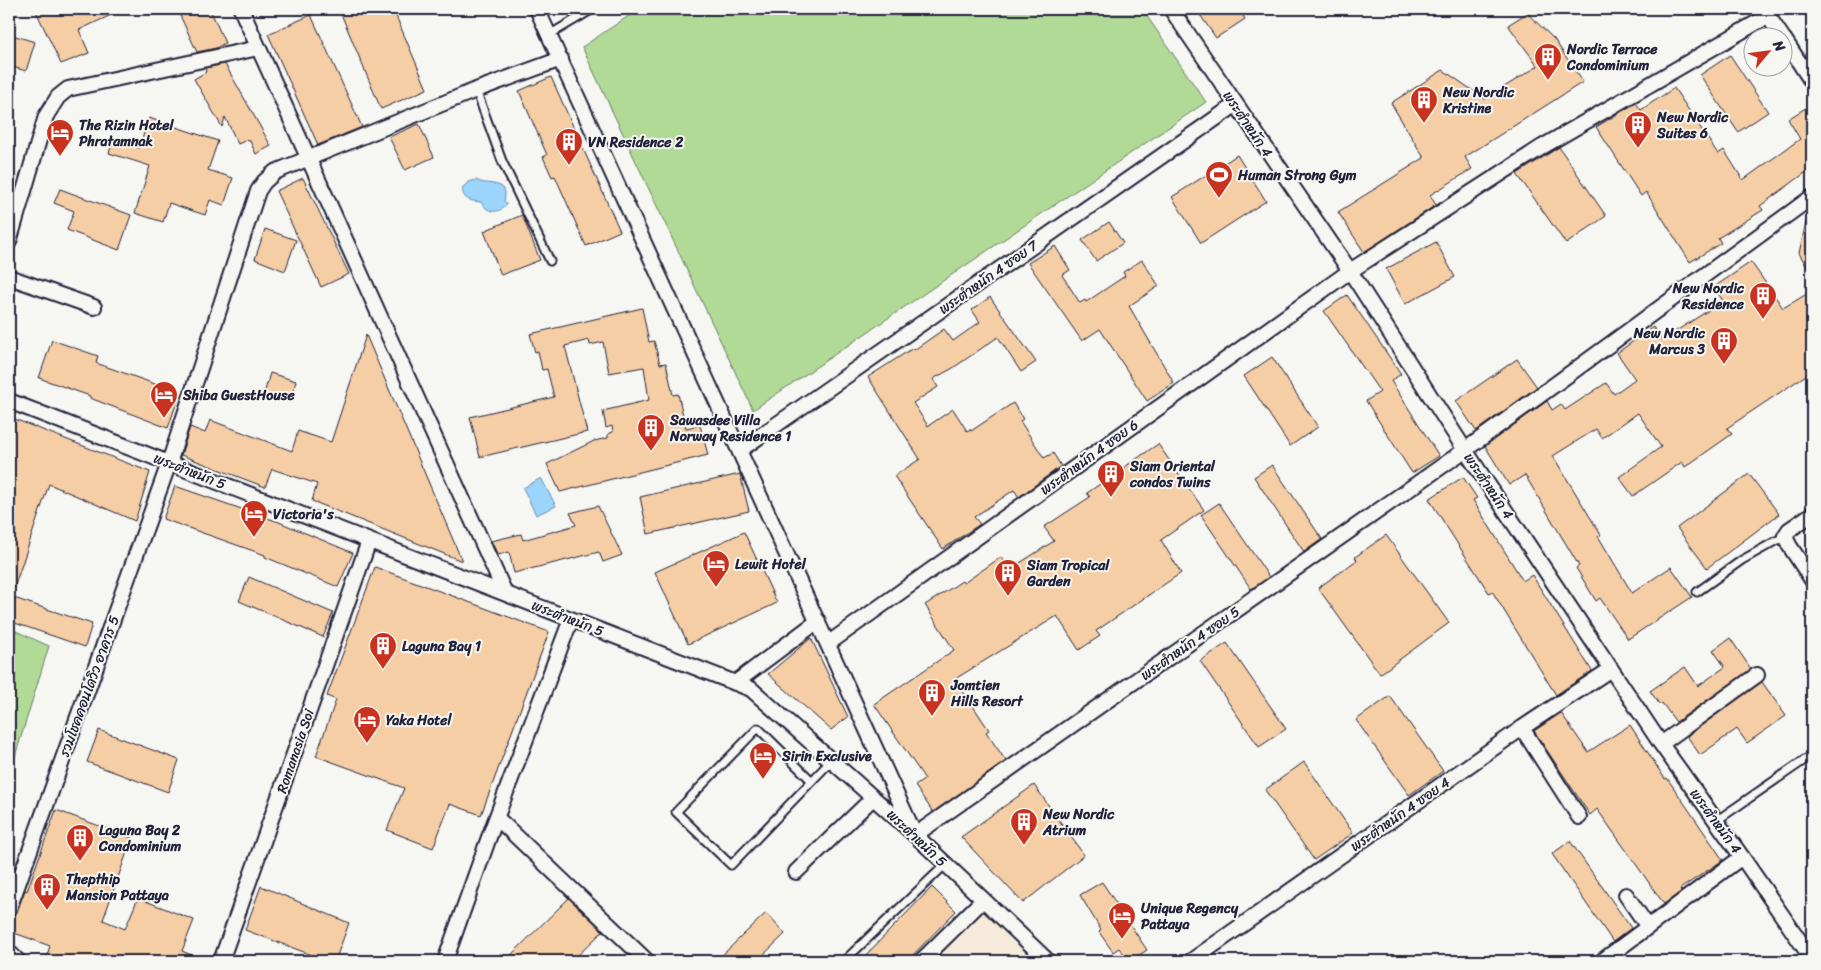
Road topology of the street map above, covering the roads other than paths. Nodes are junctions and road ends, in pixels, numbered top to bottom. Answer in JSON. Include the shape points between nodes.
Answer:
{"nodes":[{"id":1,"x":241,"y":9,"type":"edge"},
{"id":2,"x":537,"y":9,"type":"edge"},
{"id":3,"x":593,"y":9,"type":"edge"},
{"id":4,"x":1171,"y":9,"type":"edge"},
{"id":5,"x":1747,"y":28,"type":"edge"},
{"id":6,"x":1776,"y":28,"type":"edge"},
{"id":7,"x":1744,"y":30,"type":"edge"},
{"id":8,"x":549,"y":35,"type":"junction"},
{"id":9,"x":258,"y":48,"type":"junction"},
{"id":10,"x":1794,"y":55,"type":"edge"},
{"id":11,"x":561,"y":59,"type":"junction"},
{"id":12,"x":1812,"y":82,"type":"edge"},
{"id":13,"x":476,"y":90,"type":"junction"},
{"id":14,"x":1235,"y":104,"type":"junction"},
{"id":15,"x":308,"y":158,"type":"junction"},
{"id":16,"x":1812,"y":197,"type":"edge"},
{"id":17,"x":9,"y":242,"type":"edge"},
{"id":18,"x":550,"y":261,"type":"dead end"},
{"id":19,"x":1350,"y":271,"type":"junction"},
{"id":20,"x":9,"y":277,"type":"edge"},
{"id":21,"x":94,"y":306,"type":"dead end"},
{"id":22,"x":9,"y":401,"type":"edge"},
{"id":23,"x":740,"y":450,"type":"junction"},
{"id":24,"x":1465,"y":450,"type":"junction"},
{"id":25,"x":170,"y":463,"type":"junction"},
{"id":26,"x":1812,"y":514,"type":"edge"},
{"id":27,"x":1785,"y":536,"type":"junction"},
{"id":28,"x":369,"y":541,"type":"junction"},
{"id":29,"x":1812,"y":580,"type":"edge"},
{"id":30,"x":1697,"y":592,"type":"dead end"},
{"id":31,"x":505,"y":593,"type":"junction"},
{"id":32,"x":571,"y":619,"type":"junction"},
{"id":33,"x":818,"y":621,"type":"junction"},
{"id":34,"x":829,"y":643,"type":"junction"},
{"id":35,"x":1610,"y":669,"type":"junction"},
{"id":36,"x":1756,"y":675,"type":"dead end"},
{"id":37,"x":735,"y":682,"type":"junction"},
{"id":38,"x":1522,"y":728,"type":"junction"},
{"id":39,"x":1661,"y":744,"type":"junction"},
{"id":40,"x":1806,"y":759,"type":"dead end"},
{"id":41,"x":831,"y":761,"type":"junction"},
{"id":42,"x":812,"y":781,"type":"junction"},
{"id":43,"x":873,"y":798,"type":"junction"},
{"id":44,"x":1579,"y":817,"type":"dead end"},
{"id":45,"x":497,"y":818,"type":"junction"},
{"id":46,"x":1716,"y":822,"type":"junction"},
{"id":47,"x":916,"y":835,"type":"junction"},
{"id":48,"x":1742,"y":856,"type":"junction"},
{"id":49,"x":946,"y":864,"type":"junction"},
{"id":50,"x":796,"y":872,"type":"dead end"},
{"id":51,"x":1626,"y":895,"type":"dead end"},
{"id":52,"x":983,"y":900,"type":"junction"},
{"id":53,"x":9,"y":909,"type":"edge"},
{"id":54,"x":1648,"y":927,"type":"junction"},
{"id":55,"x":9,"y":952,"type":"edge"},
{"id":56,"x":1812,"y":959,"type":"edge"},
{"id":57,"x":18,"y":961,"type":"edge"},
{"id":58,"x":221,"y":961,"type":"edge"},
{"id":59,"x":445,"y":961,"type":"edge"},
{"id":60,"x":647,"y":961,"type":"edge"},
{"id":61,"x":844,"y":961,"type":"edge"},
{"id":62,"x":921,"y":961,"type":"edge"},
{"id":63,"x":1048,"y":961,"type":"edge"},
{"id":64,"x":1191,"y":961,"type":"edge"},
{"id":65,"x":1602,"y":961,"type":"edge"}],
"edges":[{"from":1,"to":9,"type":"street"},
{"from":2,"to":8,"type":"street"},
{"from":3,"to":8,"type":"lane"},
{"from":4,"to":14,"type":"street","name":"พระตำหนัก 4"},
{"from":5,"to":6,"type":"street","name":"พระตำหนัก 4 ซอย 6","via":[[1768,16]]},
{"from":7,"to":19,"type":"street","name":"พระตำหนัก 4 ซอย 6","via":[[1542,147]]},
{"from":8,"to":11,"type":"street"},
{"from":9,"to":15,"type":"street"},
{"from":9,"to":17,"type":"street","via":[[68,89],[58,97],[46,116]]},
{"from":10,"to":12,"type":"street"},
{"from":11,"to":13,"type":"street","name":"รวมโชคคอนโดวิว อาคาร 5"},
{"from":11,"to":23,"type":"street"},
{"from":13,"to":15,"type":"street","name":"รวมโชคคอนโดวิว อาคาร 5"},
{"from":13,"to":18,"type":"lane","via":[[502,161]]},
{"from":14,"to":19,"type":"street","name":"พระตำหนัก 4"},
{"from":14,"to":23,"type":"street","name":"พระตำหนัก 4 ซอย 7"},
{"from":15,"to":25,"type":"street","name":"รวมโชคคอนโดวิว อาคาร 5","via":[[275,172],[258,191]]},
{"from":15,"to":31,"type":"street"},
{"from":16,"to":24,"type":"street","name":"พระตำหนัก 4 ซอย 5"},
{"from":19,"to":24,"type":"street","name":"พระตำหนัก 4"},
{"from":19,"to":34,"type":"street","name":"พระตำหนัก 4 ซอย 6"},
{"from":20,"to":21,"type":"street"},
{"from":22,"to":25,"type":"street","name":"พระตำหนัก 5"},
{"from":23,"to":33,"type":"street"},
{"from":24,"to":35,"type":"street","name":"พระตำหนัก 4"},
{"from":24,"to":47,"type":"street","name":"พระตำหนัก 4 ซอย 5"},
{"from":25,"to":28,"type":"street","name":"พระตำหนัก 5"},
{"from":25,"to":53,"type":"street","name":"รวมโชคคอนโดวิว อาคาร 5"},
{"from":26,"to":27,"type":"street"},
{"from":27,"to":29,"type":"street"},
{"from":27,"to":30,"type":"lane","via":[[1742,560]]},
{"from":28,"to":31,"type":"street","name":"พระตำหนัก 5"},
{"from":28,"to":58,"type":"street","name":"Romanasia Soi"},
{"from":31,"to":32,"type":"street","name":"พระตำหนัก 5"},
{"from":32,"to":37,"type":"street","name":"พระตำหนัก 5"},
{"from":32,"to":45,"type":"street"},
{"from":33,"to":34,"type":"street"},
{"from":33,"to":37,"type":"street"},
{"from":34,"to":47,"type":"street"},
{"from":35,"to":38,"type":"street","name":"พระตำหนัก 4 ซอย 4"},
{"from":35,"to":39,"type":"street","name":"พระตำหนัก 4"},
{"from":36,"to":39,"type":"street"},
{"from":37,"to":41,"type":"street","name":"พระตำหนัก 5","via":[[751,689]]},
{"from":38,"to":44,"type":"street"},
{"from":38,"to":64,"type":"street","name":"พระตำหนัก 4 ซอย 4"},
{"from":39,"to":46,"type":"street","name":"พระตำหนัก 4"},
{"from":40,"to":46,"type":"lane"},
{"from":41,"to":42,"type":"lane"},
{"from":41,"to":43,"type":"street","name":"พระตำหนัก 5"},
{"from":42,"to":42,"type":"lane","via":[[731,865],[676,812],[758,728]]},
{"from":43,"to":47,"type":"street","name":"พระตำหนัก 5"},
{"from":43,"to":50,"type":"street"},
{"from":45,"to":59,"type":"street"},
{"from":45,"to":60,"type":"street"},
{"from":46,"to":48,"type":"street","name":"พระตำหนัก 4"},
{"from":47,"to":49,"type":"street","name":"พระตำหนัก 5"},
{"from":48,"to":54,"type":"street"},
{"from":48,"to":56,"type":"street","name":"พระตำหนัก 4"},
{"from":49,"to":52,"type":"street","name":"พระตำหนัก 5"},
{"from":49,"to":61,"type":"lane"},
{"from":51,"to":54,"type":"street"},
{"from":52,"to":62,"type":"street"},
{"from":52,"to":63,"type":"street","name":"พระตำหนัก 5"},
{"from":54,"to":65,"type":"street"},
{"from":55,"to":57,"type":"street"}]}
